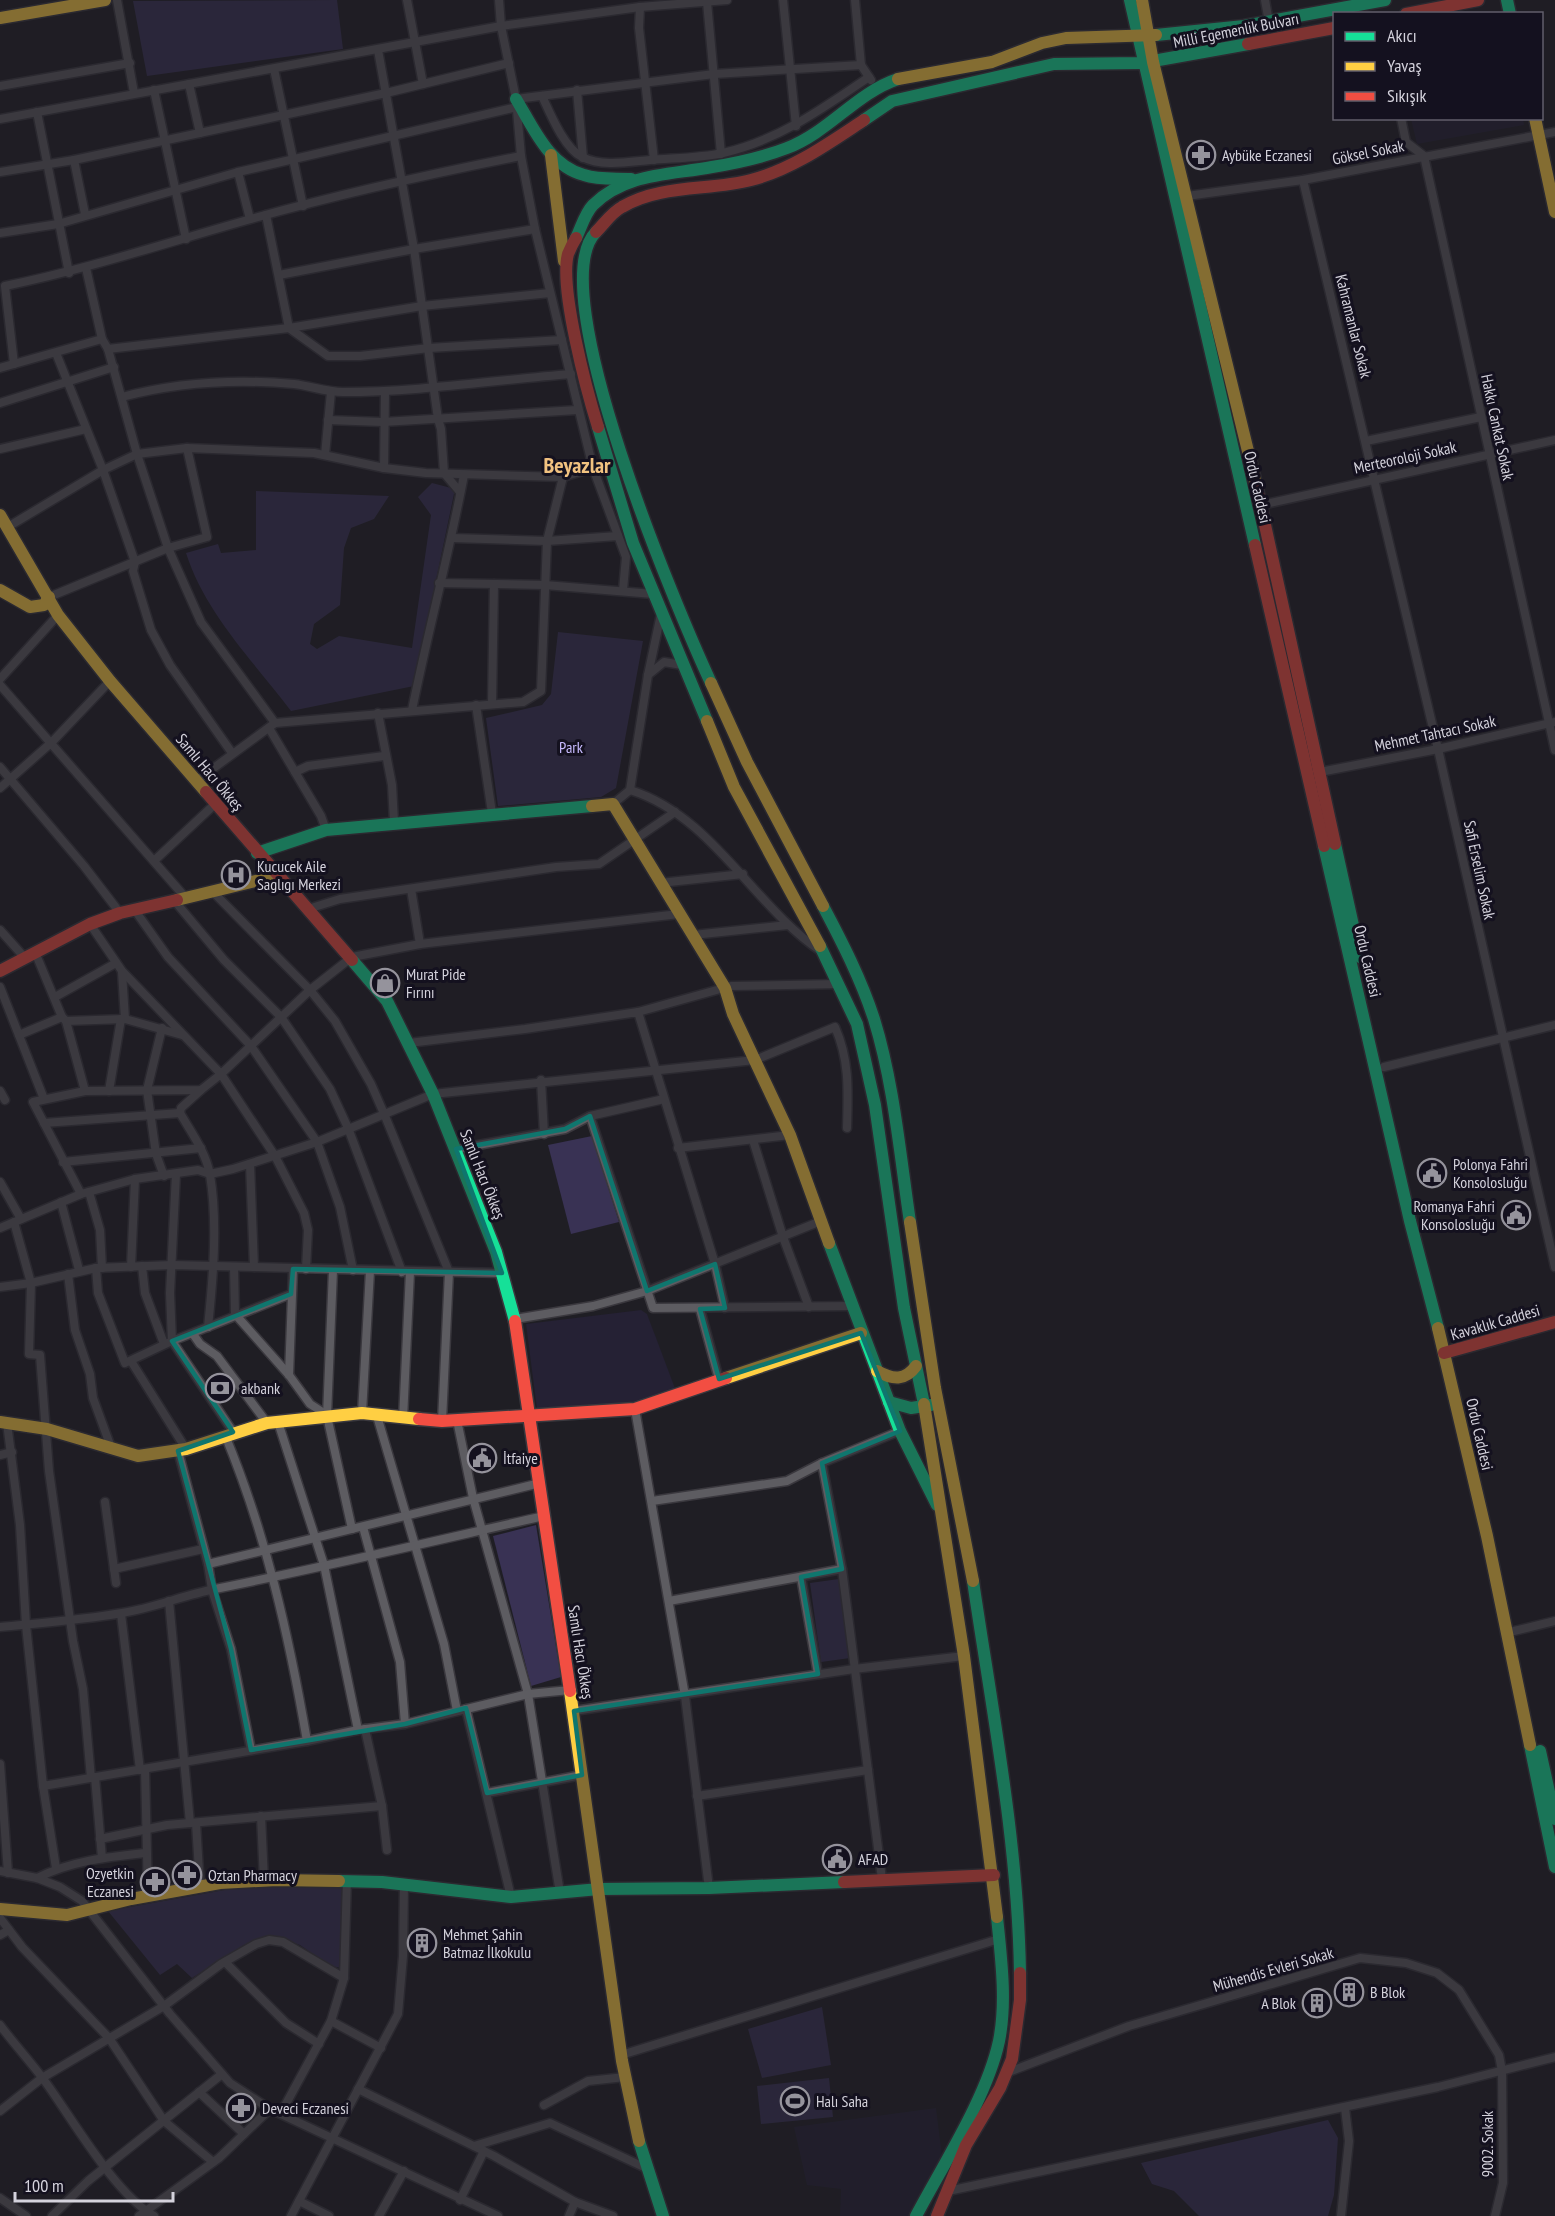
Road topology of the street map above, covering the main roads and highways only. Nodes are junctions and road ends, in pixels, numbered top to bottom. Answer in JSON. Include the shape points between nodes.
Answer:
{"nodes":[{"id":1,"x":105,"y":0,"type":"edge"},
{"id":2,"x":1130,"y":0,"type":"edge"},
{"id":3,"x":1142,"y":0,"type":"edge"},
{"id":4,"x":1385,"y":0,"type":"edge"},
{"id":5,"x":1478,"y":0,"type":"edge"},
{"id":6,"x":1416,"y":12,"type":"edge"},
{"id":7,"x":0,"y":18,"type":"edge"},
{"id":8,"x":1333,"y":28,"type":"edge"},
{"id":9,"x":1144,"y":37,"type":"junction"},
{"id":10,"x":1148,"y":62,"type":"junction"},
{"id":11,"x":517,"y":103,"type":"road end"},
{"id":12,"x":1535,"y":120,"type":"edge"},
{"id":13,"x":551,"y":155,"type":"junction"},
{"id":14,"x":633,"y":179,"type":"junction"},
{"id":15,"x":1555,"y":212,"type":"edge"},
{"id":16,"x":566,"y":273,"type":"junction"},
{"id":17,"x":0,"y":515,"type":"edge"},
{"id":18,"x":0,"y":590,"type":"edge"},
{"id":19,"x":49,"y":597,"type":"junction"},
{"id":20,"x":257,"y":853,"type":"junction"},
{"id":21,"x":276,"y":876,"type":"junction"},
{"id":22,"x":0,"y":971,"type":"edge"},
{"id":23,"x":1555,"y":1322,"type":"edge"},
{"id":24,"x":861,"y":1332,"type":"junction"},
{"id":25,"x":1448,"y":1352,"type":"junction"},
{"id":26,"x":916,"y":1366,"type":"junction"},
{"id":27,"x":877,"y":1371,"type":"junction"},
{"id":28,"x":889,"y":1402,"type":"junction"},
{"id":29,"x":938,"y":1404,"type":"junction"},
{"id":30,"x":924,"y":1407,"type":"junction"},
{"id":31,"x":531,"y":1414,"type":"junction"},
{"id":32,"x":3,"y":1422,"type":"edge"},
{"id":33,"x":942,"y":1516,"type":"junction"},
{"id":34,"x":1555,"y":1819,"type":"edge"},
{"id":35,"x":1555,"y":1867,"type":"edge"},
{"id":36,"x":994,"y":1875,"type":"junction"},
{"id":37,"x":599,"y":1889,"type":"junction"},
{"id":38,"x":0,"y":1909,"type":"edge"},
{"id":39,"x":663,"y":2216,"type":"edge"},
{"id":40,"x":916,"y":2216,"type":"edge"},
{"id":41,"x":937,"y":2216,"type":"edge"}],
"edges":[{"from":1,"to":7,"type":"main road"},
{"from":2,"to":9,"type":"main road"},
{"from":3,"to":9,"type":"main road"},
{"from":4,"to":9,"type":"main road","name":"Milli Egemenlik Bulvarı","via":[[1269,22]]},
{"from":5,"to":6,"type":"main road"},
{"from":8,"to":10,"type":"main road","name":"Milli Egemenlik Bulvarı"},
{"from":9,"to":10,"type":"main road"},
{"from":9,"to":14,"type":"main road","name":"Milli Egemenlik Bulvarı","via":[[1058,39],[964,69],[873,82],[817,133],[786,148],[714,167]]},
{"from":10,"to":25,"type":"main road","name":"Ordu Caddesi","via":[[1410,1221]]},
{"from":10,"to":25,"type":"main road","name":"Ordu Caddesi","via":[[1187,196],[1262,505]]},
{"from":10,"to":29,"type":"main road","name":"Milli Egemenlik Bulvarı","via":[[1054,64],[892,101],[786,167],[751,180],[657,194],[621,207],[592,237],[583,262],[584,315],[601,390],[678,612],[747,762],[851,960],[873,1019],[890,1084]]},
{"from":11,"to":13,"type":"main road"},
{"from":12,"to":15,"type":"main road"},
{"from":13,"to":14,"type":"main road","via":[[579,174]]},
{"from":13,"to":16,"type":"main road"},
{"from":14,"to":16,"type":"main road","via":[[591,207],[571,244]]},
{"from":16,"to":26,"type":"main road","via":[[595,417],[633,543],[734,787],[824,953],[857,1024],[875,1105]]},
{"from":17,"to":19,"type":"main road","name":"Samlı Hacı Ökkeş"},
{"from":18,"to":19,"type":"main road","via":[[30,607],[44,605]]},
{"from":19,"to":20,"type":"main road","name":"Samlı Hacı Ökkeş","via":[[58,615],[110,681]]},
{"from":20,"to":21,"type":"main road","name":"Samlı Hacı Ökkeş"},
{"from":20,"to":24,"type":"main road","via":[[326,830],[613,804],[724,988],[790,1136]]},
{"from":21,"to":22,"type":"main road","via":[[120,913],[90,924]]},
{"from":21,"to":31,"type":"main road","name":"Samlı Hacı Ökkeş","via":[[352,957],[387,1001],[409,1043],[456,1149],[502,1273],[515,1319]]},
{"from":23,"to":25,"type":"main road","name":"Kavaklık Caddesi"},
{"from":24,"to":27,"type":"main road"},
{"from":24,"to":31,"type":"main road","via":[[635,1409]]},
{"from":25,"to":34,"type":"main road","name":"Ordu Caddesi"},
{"from":25,"to":35,"type":"main road","name":"Ordu Caddesi"},
{"from":26,"to":27,"type":"main road","via":[[898,1380]]},
{"from":26,"to":30,"type":"main road"},
{"from":27,"to":28,"type":"main road"},
{"from":28,"to":30,"type":"main road"},
{"from":28,"to":33,"type":"main road"},
{"from":29,"to":30,"type":"main road"},
{"from":29,"to":41,"type":"main road","name":"Milli Egemenlik Bulvarı","via":[[967,1541],[1019,1920],[1017,2033],[1006,2073],[966,2145]]},
{"from":30,"to":33,"type":"main road"},
{"from":31,"to":32,"type":"main road","via":[[457,1420],[362,1413],[327,1416],[272,1423],[182,1450],[138,1456],[47,1429]]},
{"from":31,"to":37,"type":"main road","name":"Samlı Hacı Ökkeş"},
{"from":33,"to":36,"type":"main road"},
{"from":36,"to":37,"type":"main road"},
{"from":36,"to":40,"type":"main road","via":[[1002,2000],[999,2040],[988,2078]]},
{"from":37,"to":38,"type":"main road","via":[[511,1897],[347,1880],[264,1881],[200,1887],[67,1914]]},
{"from":37,"to":39,"type":"main road","name":"Samlı Hacı Ökkeş","via":[[625,2077]]}]}
